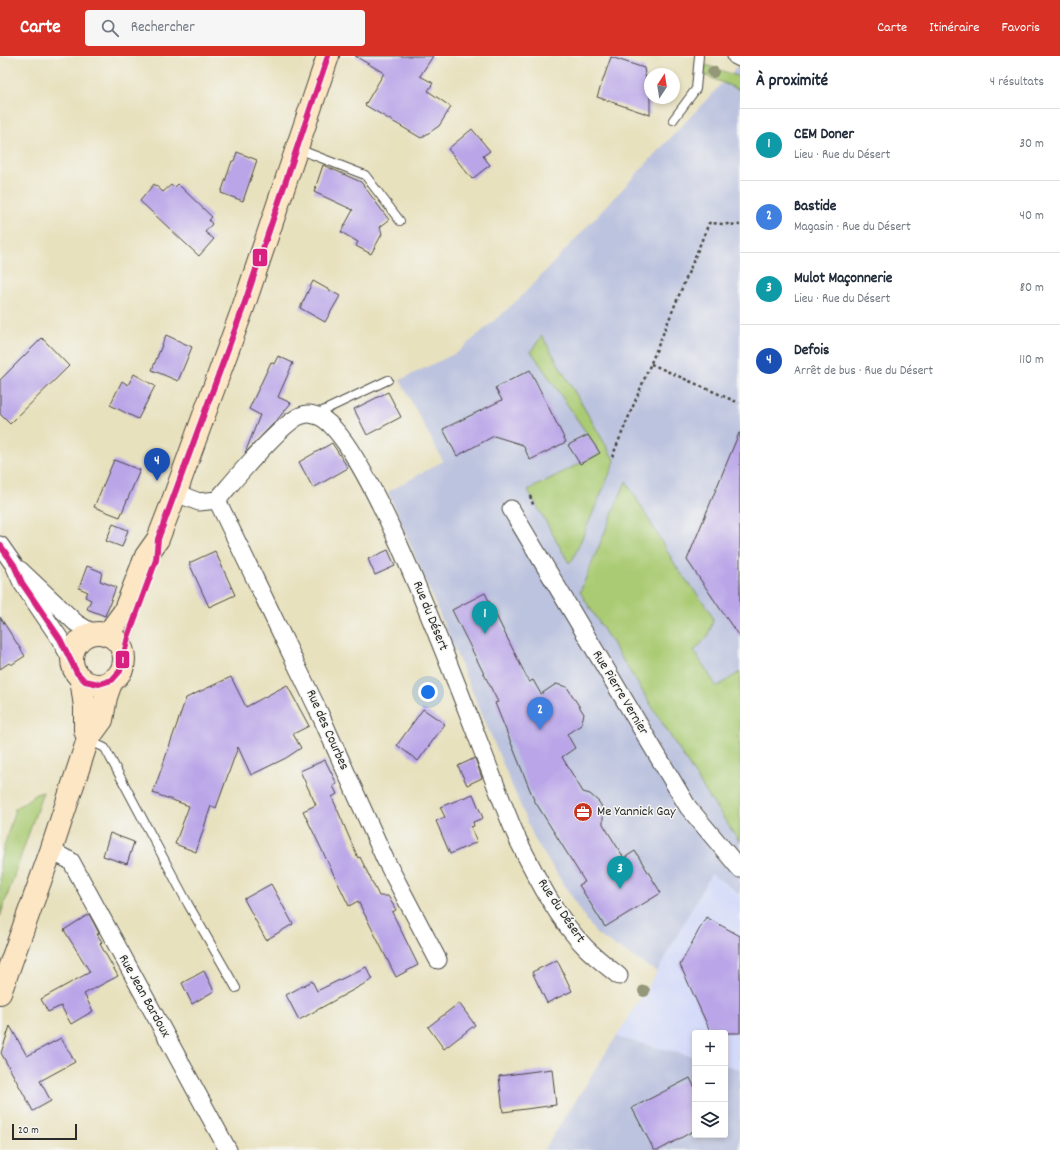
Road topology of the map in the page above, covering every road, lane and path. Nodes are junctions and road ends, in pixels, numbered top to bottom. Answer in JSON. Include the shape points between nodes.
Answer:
{"nodes":[{"id":1,"x":328,"y":56,"type":"edge"},
{"id":2,"x":699,"y":56,"type":"edge"},
{"id":3,"x":736,"y":56,"type":"edge"},
{"id":4,"x":740,"y":58,"type":"edge"},
{"id":5,"x":673,"y":120,"type":"dead end"},
{"id":6,"x":298,"y":149,"type":"junction"},
{"id":7,"x":400,"y":221,"type":"dead end"},
{"id":8,"x":740,"y":225,"type":"edge"},
{"id":9,"x":651,"y":364,"type":"junction"},
{"id":10,"x":388,"y":380,"type":"dead end"},
{"id":11,"x":740,"y":403,"type":"edge"},
{"id":12,"x":314,"y":415,"type":"junction"},
{"id":13,"x":612,"y":457,"type":"dead end"},
{"id":14,"x":176,"y":493,"type":"junction"},
{"id":15,"x":217,"y":500,"type":"junction"},
{"id":16,"x":511,"y":509,"type":"dead end"},
{"id":17,"x":158,"y":539,"type":"junction"},
{"id":18,"x":0,"y":545,"type":"edge"},
{"id":19,"x":14,"y":565,"type":"junction"},
{"id":20,"x":100,"y":634,"type":"junction"},
{"id":21,"x":123,"y":654,"type":"junction"},
{"id":22,"x":77,"y":670,"type":"junction"},
{"id":23,"x":112,"y":680,"type":"junction"},
{"id":24,"x":88,"y":740,"type":"junction"},
{"id":25,"x":51,"y":851,"type":"junction"},
{"id":26,"x":740,"y":868,"type":"edge"},
{"id":27,"x":438,"y":960,"type":"dead end"},
{"id":28,"x":619,"y":976,"type":"dead end"},
{"id":29,"x":236,"y":988,"type":"dead end"},
{"id":30,"x":0,"y":993,"type":"edge"},
{"id":31,"x":228,"y":1150,"type":"edge"}],
"edges":[{"from":1,"to":6,"type":"main road"},
{"from":2,"to":5,"type":"lane","via":[[696,89]]},
{"from":3,"to":4,"type":"street"},
{"from":6,"to":7,"type":"lane","via":[[365,175]]},
{"from":6,"to":14,"type":"main road"},
{"from":8,"to":9,"type":"path","via":[[709,223]]},
{"from":9,"to":11,"type":"path"},
{"from":9,"to":13,"type":"path"},
{"from":10,"to":12,"type":"lane"},
{"from":12,"to":15,"type":"street","via":[[303,415],[292,420]]},
{"from":12,"to":28,"type":"street","name":"Rue du Désert","via":[[324,417],[342,438],[384,511],[423,597],[516,834],[545,891],[586,948]]},
{"from":14,"to":15,"type":"street","via":[[199,502]]},
{"from":14,"to":17,"type":"main road"},
{"from":15,"to":27,"type":"street","name":"Rue des Courbes","via":[[319,712],[385,859]]},
{"from":16,"to":26,"type":"street","name":"Rue Pierre Vernier","via":[[688,807]]},
{"from":17,"to":20,"type":"main road","via":[[146,556],[122,616]]},
{"from":17,"to":21,"type":"main road","via":[[156,560]]},
{"from":18,"to":19,"type":"street"},
{"from":19,"to":20,"type":"street","via":[[76,623]]},
{"from":19,"to":22,"type":"street","via":[[22,583],[60,639]]},
{"from":20,"to":21,"type":"main road","via":[[116,640]]},
{"from":20,"to":22,"type":"main road","via":[[87,635],[77,643],[74,648]]},
{"from":21,"to":23,"type":"main road","via":[[123,665]]},
{"from":22,"to":23,"type":"main road","via":[[90,683],[99,684]]},
{"from":22,"to":24,"type":"main road","via":[[85,707],[85,730]]},
{"from":23,"to":24,"type":"main road","via":[[102,720]]},
{"from":24,"to":25,"type":"main road"},
{"from":24,"to":29,"type":"lane","via":[[105,748]]},
{"from":25,"to":30,"type":"main road"},
{"from":25,"to":31,"type":"street","name":"Rue Jean Bardoux","via":[[71,861]]}]}
